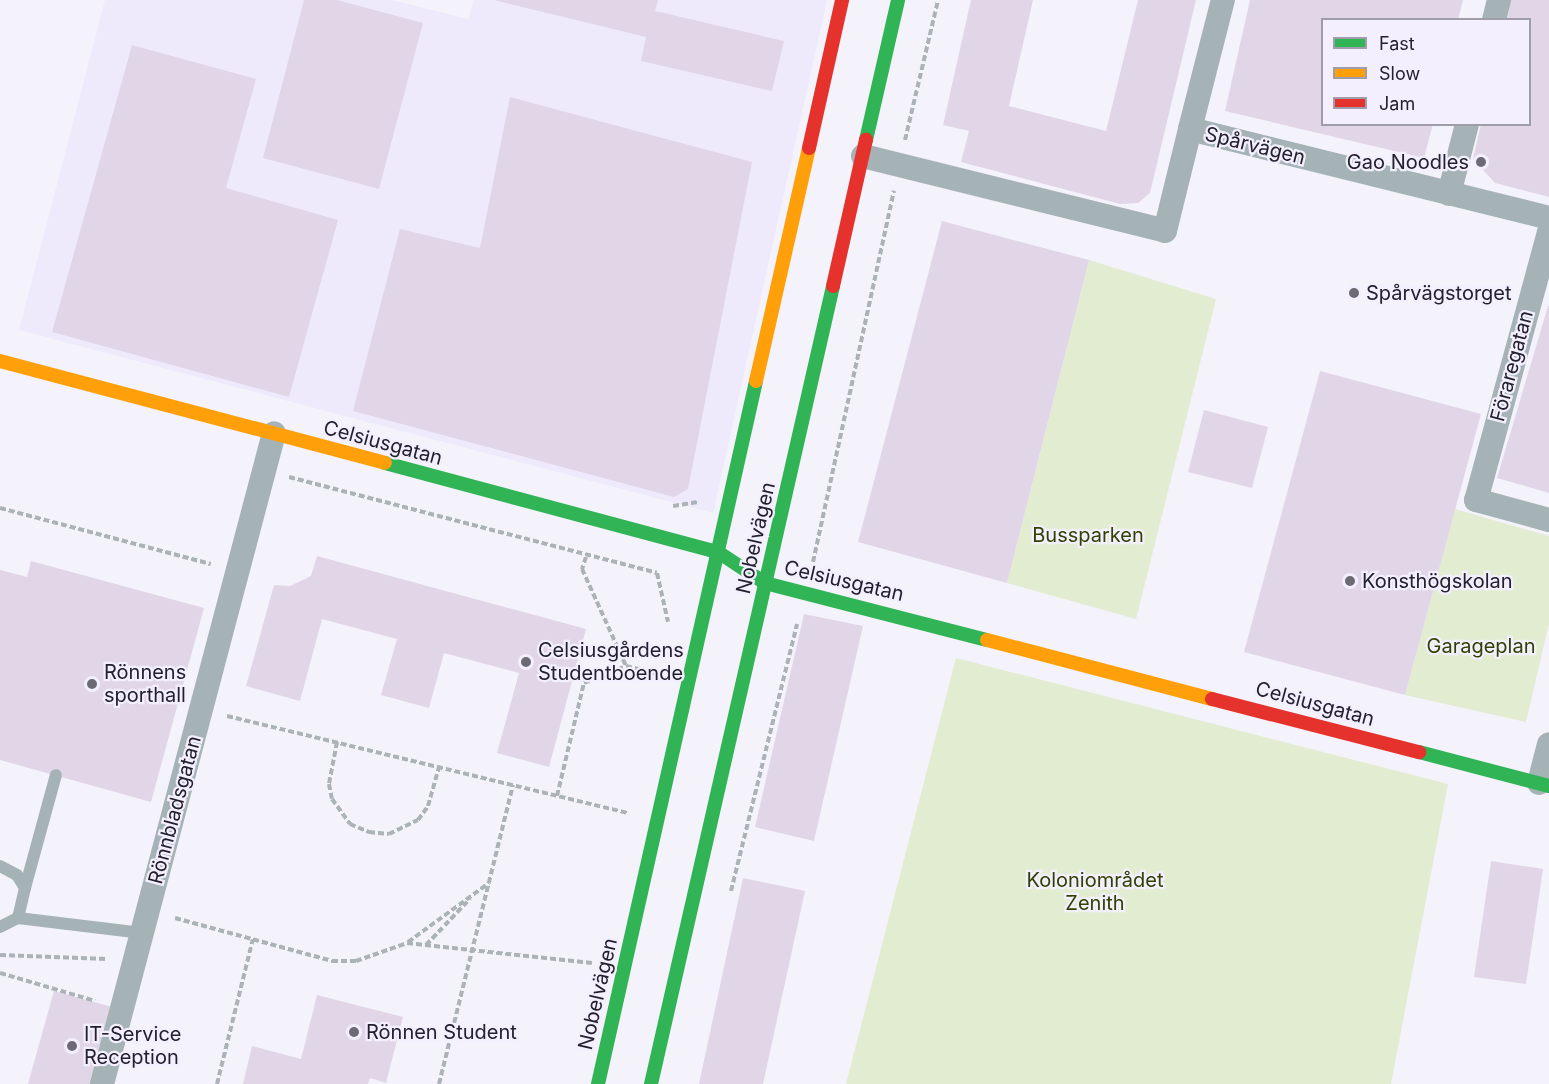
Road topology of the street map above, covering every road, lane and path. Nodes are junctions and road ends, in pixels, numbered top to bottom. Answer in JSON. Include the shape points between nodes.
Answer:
{"nodes":[{"id":1,"x":842,"y":0,"type":"edge"},
{"id":2,"x":898,"y":0,"type":"edge"},
{"id":3,"x":938,"y":0,"type":"edge"},
{"id":4,"x":1223,"y":0,"type":"edge"},
{"id":5,"x":1499,"y":0,"type":"edge"},
{"id":6,"x":1494,"y":18,"type":"edge"},
{"id":7,"x":1466,"y":126,"type":"edge"},
{"id":8,"x":1190,"y":129,"type":"junction"},
{"id":9,"x":862,"y":156,"type":"junction"},
{"id":10,"x":899,"y":166,"type":"junction"},
{"id":11,"x":1449,"y":194,"type":"junction"},
{"id":12,"x":1549,"y":218,"type":"edge"},
{"id":13,"x":1549,"y":232,"type":"edge"},
{"id":14,"x":0,"y":361,"type":"edge"},
{"id":15,"x":274,"y":433,"type":"junction"},
{"id":16,"x":264,"y":471,"type":"junction"},
{"id":17,"x":0,"y":508,"type":"edge"},
{"id":18,"x":1549,"y":520,"type":"edge"},
{"id":19,"x":718,"y":552,"type":"junction"},
{"id":20,"x":586,"y":557,"type":"junction"},
{"id":21,"x":813,"y":561,"type":"dead end"},
{"id":22,"x":238,"y":571,"type":"junction"},
{"id":23,"x":765,"y":583,"type":"junction"},
{"id":24,"x":800,"y":614,"type":"dead end"},
{"id":25,"x":669,"y":626,"type":"dead end"},
{"id":26,"x":626,"y":666,"type":"junction"},
{"id":27,"x":658,"y":674,"type":"dead end"},
{"id":28,"x":201,"y":710,"type":"junction"},
{"id":29,"x":337,"y":742,"type":"junction"},
{"id":30,"x":1549,"y":744,"type":"edge"},
{"id":31,"x":439,"y":767,"type":"junction"},
{"id":32,"x":56,"y":776,"type":"dead end"},
{"id":33,"x":513,"y":785,"type":"junction"},
{"id":34,"x":1544,"y":785,"type":"edge"},
{"id":35,"x":557,"y":796,"type":"junction"},
{"id":36,"x":629,"y":813,"type":"dead end"},
{"id":37,"x":0,"y":866,"type":"edge"},
{"id":38,"x":490,"y":882,"type":"junction"},
{"id":39,"x":26,"y":888,"type":"junction"},
{"id":40,"x":479,"y":890,"type":"junction"},
{"id":41,"x":730,"y":895,"type":"dead end"},
{"id":42,"x":18,"y":918,"type":"junction"},
{"id":43,"x":145,"y":922,"type":"junction"},
{"id":44,"x":0,"y":927,"type":"edge"},
{"id":45,"x":253,"y":939,"type":"junction"},
{"id":46,"x":407,"y":943,"type":"junction"},
{"id":47,"x":426,"y":945,"type":"junction"},
{"id":48,"x":472,"y":950,"type":"junction"},
{"id":49,"x":0,"y":955,"type":"edge"},
{"id":50,"x":135,"y":961,"type":"junction"},
{"id":51,"x":593,"y":963,"type":"dead end"},
{"id":52,"x":0,"y":973,"type":"edge"},
{"id":53,"x":122,"y":1009,"type":"junction"},
{"id":54,"x":103,"y":1083,"type":"edge"},
{"id":55,"x":217,"y":1084,"type":"edge"},
{"id":56,"x":439,"y":1084,"type":"edge"},
{"id":57,"x":598,"y":1084,"type":"edge"},
{"id":58,"x":651,"y":1084,"type":"edge"}],
"edges":[{"from":1,"to":19,"type":"main road","name":"Nobelvägen"},
{"from":2,"to":9,"type":"main road","name":"Nobelvägen"},
{"from":3,"to":10,"type":"path"},
{"from":4,"to":8,"type":"street"},
{"from":5,"to":6,"type":"street"},
{"from":7,"to":11,"type":"street"},
{"from":8,"to":10,"type":"street","name":"Spårvägen","via":[[1165,231]]},
{"from":8,"to":11,"type":"street","name":"Spårvägen"},
{"from":9,"to":10,"type":"street","name":"Spårvägen"},
{"from":9,"to":23,"type":"main road","name":"Nobelvägen"},
{"from":10,"to":21,"type":"path"},
{"from":11,"to":12,"type":"street","name":"Spårvägen"},
{"from":13,"to":18,"type":"street","name":"Föraregatan","via":[[1476,500]]},
{"from":14,"to":15,"type":"main road","name":"Celsiusgatan"},
{"from":15,"to":16,"type":"street","name":"Rönnbladsgatan"},
{"from":15,"to":19,"type":"main road","name":"Celsiusgatan"},
{"from":16,"to":20,"type":"path"},
{"from":16,"to":22,"type":"street","name":"Rönnbladsgatan"},
{"from":17,"to":22,"type":"path"},
{"from":19,"to":23,"type":"main road","name":"Celsiusgatan"},
{"from":19,"to":57,"type":"main road","name":"Nobelvägen"},
{"from":20,"to":25,"type":"path","via":[[657,573]]},
{"from":20,"to":26,"type":"path","via":[[582,569]]},
{"from":22,"to":28,"type":"street","name":"Rönnbladsgatan"},
{"from":23,"to":34,"type":"main road","name":"Celsiusgatan"},
{"from":23,"to":58,"type":"main road","name":"Nobelvägen"},
{"from":24,"to":41,"type":"path"},
{"from":26,"to":27,"type":"path"},
{"from":26,"to":35,"type":"path","via":[[584,683]]},
{"from":28,"to":29,"type":"path"},
{"from":28,"to":43,"type":"street","name":"Rönnbladsgatan"},
{"from":29,"to":31,"type":"path"},
{"from":29,"to":31,"type":"path","via":[[329,784],[332,799],[350,824],[369,832],[389,834],[418,820],[428,806]]},
{"from":30,"to":34,"type":"street"},
{"from":31,"to":33,"type":"path"},
{"from":32,"to":39,"type":"lane"},
{"from":33,"to":35,"type":"path"},
{"from":33,"to":38,"type":"path"},
{"from":35,"to":36,"type":"path"},
{"from":37,"to":39,"type":"lane","via":[[17,875]]},
{"from":38,"to":40,"type":"path"},
{"from":38,"to":48,"type":"path"},
{"from":39,"to":42,"type":"lane"},
{"from":40,"to":46,"type":"path"},
{"from":40,"to":47,"type":"path"},
{"from":42,"to":43,"type":"lane"},
{"from":42,"to":44,"type":"lane"},
{"from":43,"to":45,"type":"path"},
{"from":43,"to":50,"type":"street","name":"Rönnbladsgatan"},
{"from":45,"to":46,"type":"path","via":[[332,961],[356,961]]},
{"from":45,"to":55,"type":"path"},
{"from":46,"to":47,"type":"path"},
{"from":47,"to":48,"type":"path"},
{"from":48,"to":51,"type":"path"},
{"from":48,"to":56,"type":"path"},
{"from":49,"to":50,"type":"path"},
{"from":50,"to":53,"type":"street","name":"Rönnbladsgatan"},
{"from":52,"to":53,"type":"path"},
{"from":53,"to":54,"type":"street","name":"Rönnbladsgatan"}]}
